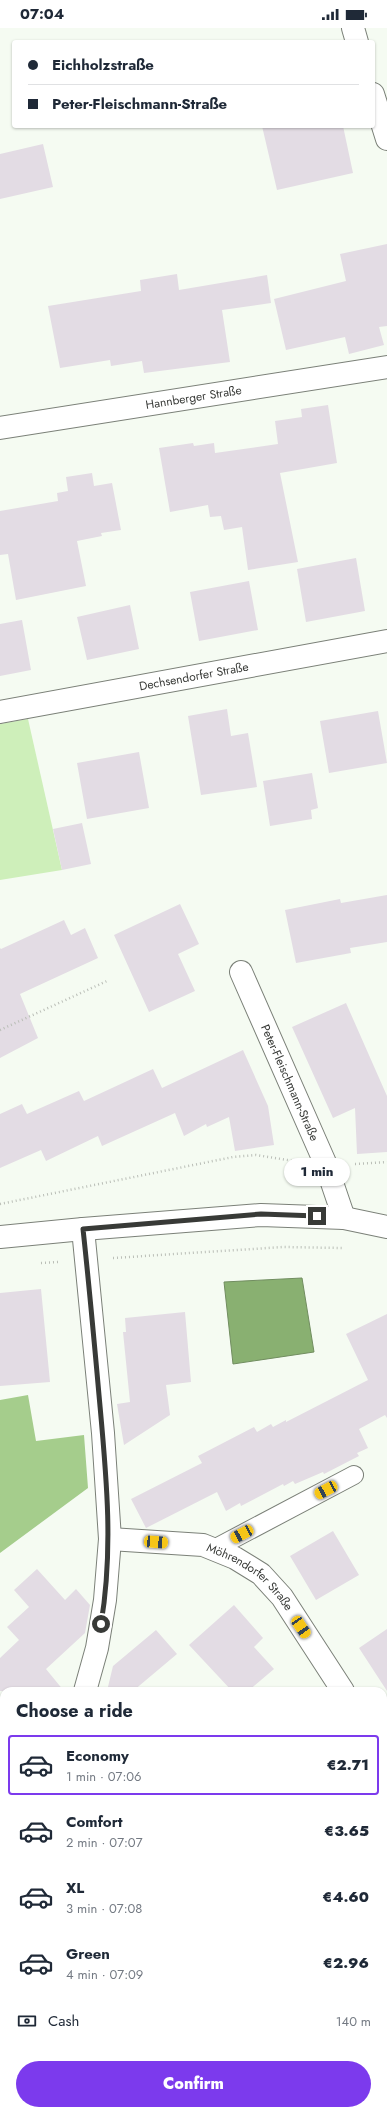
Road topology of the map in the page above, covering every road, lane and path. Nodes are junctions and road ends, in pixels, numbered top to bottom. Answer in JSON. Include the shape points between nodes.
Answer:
{"nodes":[{"id":1,"x":353,"y":28,"type":"edge"},
{"id":2,"x":356,"y":40,"type":"edge"},
{"id":3,"x":375,"y":100,"type":"edge"},
{"id":4,"x":387,"y":139,"type":"edge"},
{"id":5,"x":387,"y":367,"type":"edge"},
{"id":6,"x":0,"y":428,"type":"edge"},
{"id":7,"x":387,"y":641,"type":"edge"},
{"id":8,"x":0,"y":712,"type":"edge"},
{"id":9,"x":241,"y":972,"type":"dead end"},
{"id":10,"x":107,"y":981,"type":"dead end"},
{"id":11,"x":0,"y":1030,"type":"edge"},
{"id":12,"x":387,"y":1162,"type":"edge"},
{"id":13,"x":326,"y":1165,"type":"junction"},
{"id":14,"x":0,"y":1204,"type":"edge"},
{"id":15,"x":344,"y":1218,"type":"junction"},
{"id":16,"x":387,"y":1227,"type":"edge"},
{"id":17,"x":83,"y":1229,"type":"junction"},
{"id":18,"x":0,"y":1237,"type":"edge"},
{"id":19,"x":348,"y":1249,"type":"dead end"},
{"id":20,"x":86,"y":1260,"type":"junction"},
{"id":21,"x":39,"y":1263,"type":"dead end"},
{"id":22,"x":354,"y":1474,"type":"dead end"},
{"id":23,"x":110,"y":1539,"type":"junction"},
{"id":24,"x":214,"y":1549,"type":"junction"},
{"id":25,"x":86,"y":1687,"type":"edge"},
{"id":26,"x":340,"y":1687,"type":"edge"}],
"edges":[{"from":1,"to":2,"type":"street"},
{"from":3,"to":4,"type":"street"},
{"from":5,"to":6,"type":"street","name":"Hannberger Straße"},
{"from":7,"to":8,"type":"street","name":"Dechsendorfer Straße"},
{"from":9,"to":13,"type":"street","name":"Peter-Fleischmann-Straße"},
{"from":10,"to":11,"type":"path"},
{"from":12,"to":13,"type":"path"},
{"from":13,"to":14,"type":"path","via":[[256,1155],[233,1156]]},
{"from":13,"to":15,"type":"street","name":"Peter-Fleischmann-Straße"},
{"from":15,"to":16,"type":"street"},
{"from":15,"to":17,"type":"street","via":[[261,1214]]},
{"from":17,"to":18,"type":"street"},
{"from":17,"to":20,"type":"street"},
{"from":19,"to":20,"type":"path","via":[[283,1247]]},
{"from":20,"to":21,"type":"path"},
{"from":20,"to":23,"type":"street","via":[[103,1433]]},
{"from":22,"to":24,"type":"lane"},
{"from":23,"to":24,"type":"street","name":"Möhrendorfer Straße","via":[[203,1545]]},
{"from":23,"to":25,"type":"street","via":[[104,1607],[97,1648]]},
{"from":24,"to":26,"type":"street","name":"Möhrendorfer Straße","via":[[261,1574],[282,1597]]}]}
